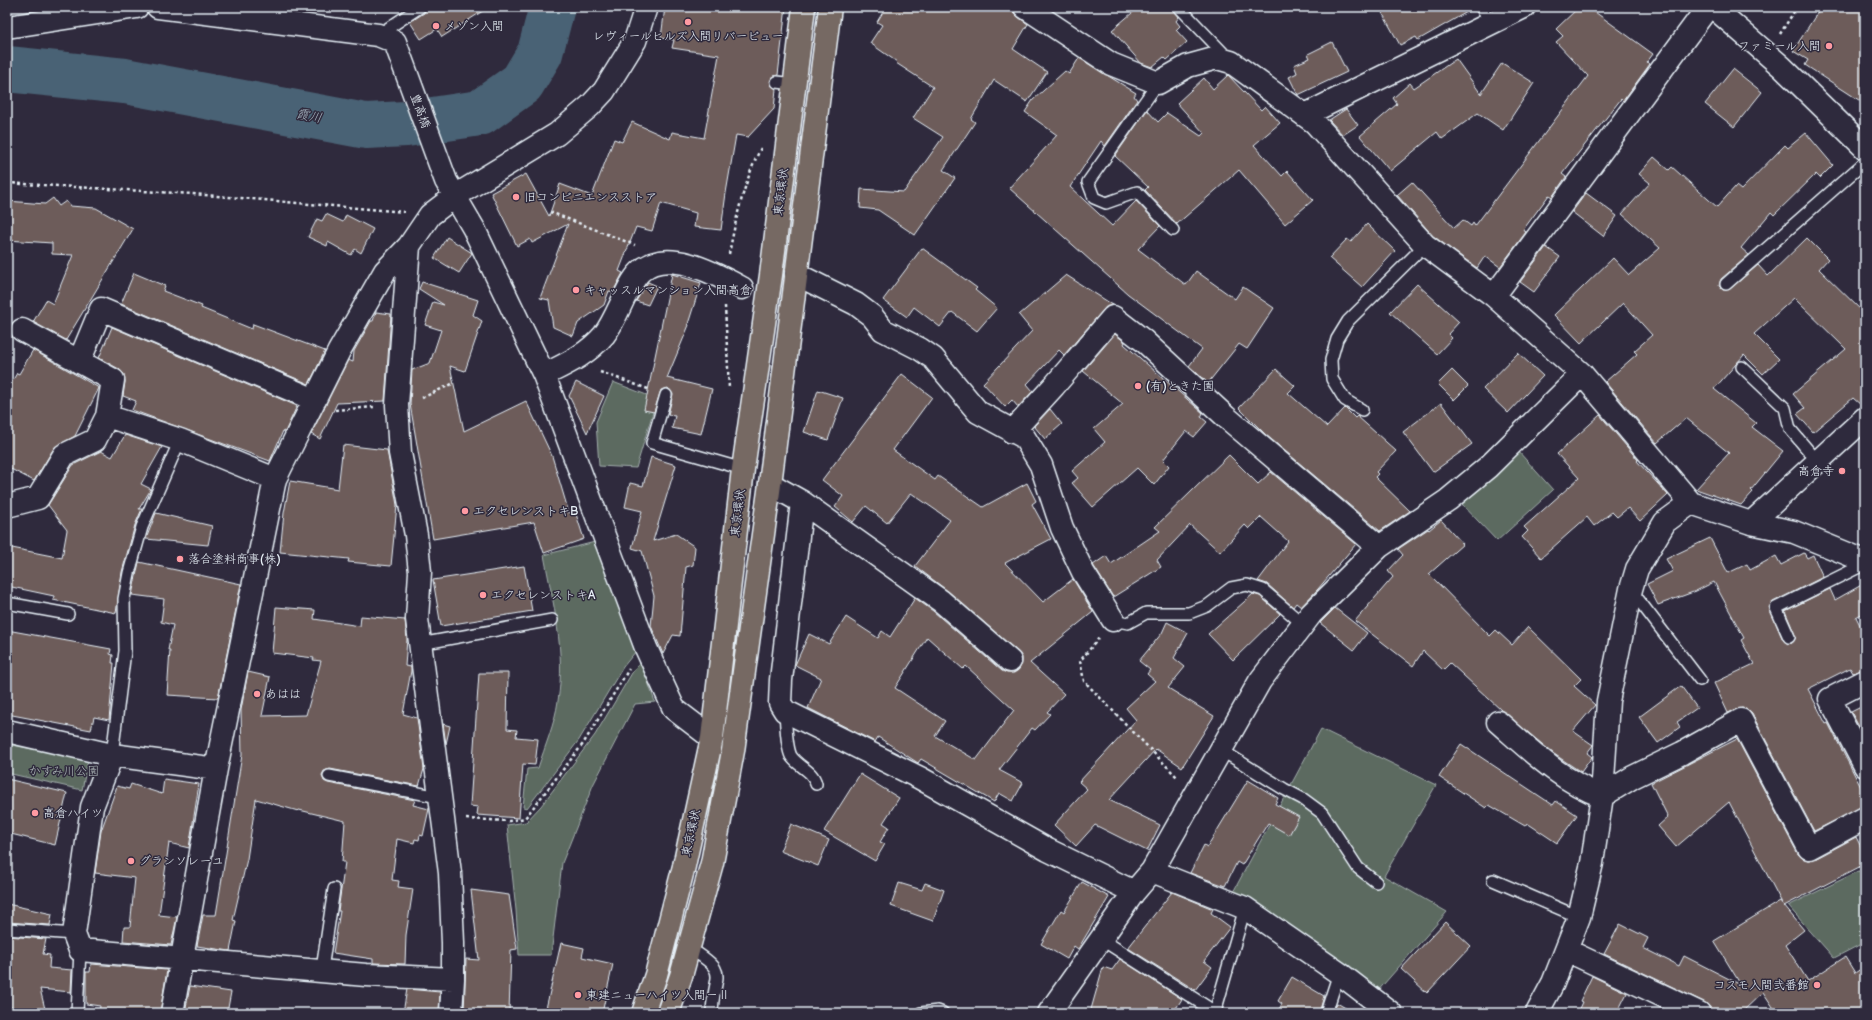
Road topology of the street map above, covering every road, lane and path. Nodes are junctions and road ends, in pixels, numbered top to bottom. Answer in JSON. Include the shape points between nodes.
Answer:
{"nodes":[{"id":1,"x":137,"y":7,"type":"edge"},
{"id":2,"x":167,"y":7,"type":"edge"},
{"id":3,"x":420,"y":7,"type":"edge"},
{"id":4,"x":646,"y":7,"type":"edge"},
{"id":5,"x":804,"y":7,"type":"edge"},
{"id":6,"x":830,"y":7,"type":"edge"},
{"id":7,"x":1025,"y":7,"type":"edge"},
{"id":8,"x":1179,"y":7,"type":"edge"},
{"id":9,"x":1524,"y":7,"type":"edge"},
{"id":10,"x":1708,"y":7,"type":"edge"},
{"id":11,"x":1713,"y":7,"type":"edge"},
{"id":12,"x":1797,"y":7,"type":"edge"},
{"id":13,"x":246,"y":13,"type":"edge"},
{"id":14,"x":1485,"y":15,"type":"edge"},
{"id":15,"x":7,"y":26,"type":"edge"},
{"id":16,"x":386,"y":39,"type":"junction"},
{"id":17,"x":1767,"y":55,"type":"junction"},
{"id":18,"x":1232,"y":62,"type":"junction"},
{"id":19,"x":1158,"y":83,"type":"junction"},
{"id":20,"x":1305,"y":115,"type":"junction"},
{"id":21,"x":762,"y":145,"type":"dead end"},
{"id":22,"x":1865,"y":148,"type":"edge"},
{"id":23,"x":1865,"y":162,"type":"edge"},
{"id":24,"x":7,"y":183,"type":"edge"},
{"id":25,"x":450,"y":188,"type":"junction"},
{"id":26,"x":550,"y":212,"type":"dead end"},
{"id":27,"x":430,"y":214,"type":"junction"},
{"id":28,"x":1173,"y":230,"type":"dead end"},
{"id":29,"x":1425,"y":245,"type":"junction"},
{"id":30,"x":409,"y":246,"type":"junction"},
{"id":31,"x":654,"y":264,"type":"junction"},
{"id":32,"x":796,"y":274,"type":"junction"},
{"id":33,"x":733,"y":283,"type":"junction"},
{"id":34,"x":1726,"y":284,"type":"dead end"},
{"id":35,"x":1494,"y":296,"type":"junction"},
{"id":36,"x":22,"y":330,"type":"dead end"},
{"id":37,"x":572,"y":361,"type":"junction"},
{"id":38,"x":79,"y":362,"type":"junction"},
{"id":39,"x":1742,"y":367,"type":"dead end"},
{"id":40,"x":1582,"y":374,"type":"junction"},
{"id":41,"x":544,"y":375,"type":"junction"},
{"id":42,"x":454,"y":383,"type":"dead end"},
{"id":43,"x":729,"y":393,"type":"dead end"},
{"id":44,"x":666,"y":395,"type":"joint"},
{"id":45,"x":313,"y":404,"type":"junction"},
{"id":46,"x":397,"y":408,"type":"junction"},
{"id":47,"x":1362,"y":410,"type":"dead end"},
{"id":48,"x":106,"y":416,"type":"junction"},
{"id":49,"x":1865,"y":418,"type":"edge"},
{"id":50,"x":1012,"y":432,"type":"junction"},
{"id":51,"x":180,"y":440,"type":"junction"},
{"id":52,"x":1818,"y":462,"type":"junction"},
{"id":53,"x":743,"y":470,"type":"junction"},
{"id":54,"x":275,"y":479,"type":"junction"},
{"id":55,"x":770,"y":484,"type":"junction"},
{"id":56,"x":802,"y":502,"type":"junction"},
{"id":57,"x":1691,"y":503,"type":"junction"},
{"id":58,"x":7,"y":506,"type":"edge"},
{"id":59,"x":1751,"y":523,"type":"junction"},
{"id":60,"x":1378,"y":547,"type":"junction"},
{"id":61,"x":1865,"y":562,"type":"edge"},
{"id":62,"x":1631,"y":589,"type":"junction"},
{"id":63,"x":7,"y":603,"type":"edge"},
{"id":64,"x":68,"y":614,"type":"dead end"},
{"id":65,"x":552,"y":620,"type":"dead end"},
{"id":66,"x":1113,"y":620,"type":"junction"},
{"id":67,"x":1304,"y":625,"type":"junction"},
{"id":68,"x":1789,"y":637,"type":"dead end"},
{"id":69,"x":420,"y":644,"type":"junction"},
{"id":70,"x":646,"y":648,"type":"junction"},
{"id":71,"x":1010,"y":661,"type":"dead end"},
{"id":72,"x":1700,"y":680,"type":"dead end"},
{"id":73,"x":1865,"y":680,"type":"edge"},
{"id":74,"x":785,"y":711,"type":"junction"},
{"id":75,"x":1498,"y":722,"type":"dead end"},
{"id":76,"x":7,"y":731,"type":"edge"},
{"id":77,"x":712,"y":738,"type":"junction"},
{"id":78,"x":1221,"y":750,"type":"junction"},
{"id":79,"x":112,"y":755,"type":"junction"},
{"id":80,"x":1865,"y":766,"type":"edge"},
{"id":81,"x":216,"y":769,"type":"junction"},
{"id":82,"x":329,"y":776,"type":"dead end"},
{"id":83,"x":816,"y":784,"type":"dead end"},
{"id":84,"x":1195,"y":795,"type":"junction"},
{"id":85,"x":1602,"y":796,"type":"junction"},
{"id":86,"x":440,"y":808,"type":"junction"},
{"id":87,"x":1865,"y":818,"type":"edge"},
{"id":88,"x":1152,"y":871,"type":"junction"},
{"id":89,"x":1493,"y":880,"type":"dead end"},
{"id":90,"x":1376,"y":882,"type":"dead end"},
{"id":91,"x":334,"y":888,"type":"dead end"},
{"id":92,"x":1134,"y":892,"type":"junction"},
{"id":93,"x":1245,"y":908,"type":"junction"},
{"id":94,"x":1579,"y":918,"type":"junction"},
{"id":95,"x":7,"y":929,"type":"edge"},
{"id":96,"x":1101,"y":939,"type":"junction"},
{"id":97,"x":77,"y":942,"type":"junction"},
{"id":98,"x":689,"y":948,"type":"junction"},
{"id":99,"x":1566,"y":950,"type":"junction"},
{"id":100,"x":183,"y":957,"type":"junction"},
{"id":101,"x":322,"y":969,"type":"junction"},
{"id":102,"x":1339,"y":973,"type":"junction"},
{"id":103,"x":454,"y":979,"type":"junction"},
{"id":104,"x":1054,"y":1011,"type":"edge"},
{"id":105,"x":77,"y":1013,"type":"edge"},
{"id":106,"x":172,"y":1013,"type":"edge"},
{"id":107,"x":451,"y":1013,"type":"edge"},
{"id":108,"x":642,"y":1013,"type":"edge"},
{"id":109,"x":668,"y":1013,"type":"edge"},
{"id":110,"x":712,"y":1013,"type":"edge"},
{"id":111,"x":921,"y":1013,"type":"edge"},
{"id":112,"x":943,"y":1013,"type":"edge"},
{"id":113,"x":1326,"y":1013,"type":"edge"},
{"id":114,"x":1391,"y":1013,"type":"edge"},
{"id":115,"x":1537,"y":1013,"type":"edge"},
{"id":116,"x":1700,"y":1013,"type":"edge"}],
"edges":[{"from":1,"to":15,"type":"street"},
{"from":2,"to":13,"type":"street"},
{"from":3,"to":16,"type":"lane"},
{"from":4,"to":25,"type":"street","via":[[635,41],[614,76],[604,91],[580,116],[557,134]]},
{"from":5,"to":53,"type":"highway","name":"東京環状","via":[[786,83],[771,275]]},
{"from":6,"to":32,"type":"highway"},
{"from":7,"to":19,"type":"street","via":[[1110,64]]},
{"from":8,"to":18,"type":"lane"},
{"from":9,"to":14,"type":"street"},
{"from":10,"to":35,"type":"street"},
{"from":11,"to":17,"type":"street"},
{"from":12,"to":17,"type":"path"},
{"from":13,"to":16,"type":"street"},
{"from":14,"to":20,"type":"street"},
{"from":16,"to":25,"type":"street","name":"豊高橋"},
{"from":17,"to":22,"type":"street"},
{"from":18,"to":19,"type":"street","via":[[1217,58],[1195,64]]},
{"from":18,"to":20,"type":"street"},
{"from":19,"to":28,"type":"lane","via":[[1088,182],[1094,198],[1106,203],[1138,192]]},
{"from":20,"to":29,"type":"street"},
{"from":21,"to":33,"type":"path","via":[[755,158],[734,226]]},
{"from":23,"to":34,"type":"lane"},
{"from":24,"to":27,"type":"path","via":[[194,194]]},
{"from":25,"to":27,"type":"street"},
{"from":25,"to":41,"type":"street","name":"豊高橋","via":[[474,229]]},
{"from":26,"to":31,"type":"path","via":[[651,252]]},
{"from":27,"to":30,"type":"street"},
{"from":29,"to":35,"type":"street"},
{"from":29,"to":47,"type":"lane","via":[[1348,321],[1337,340],[1331,360],[1332,379],[1345,400]]},
{"from":30,"to":45,"type":"street","via":[[385,271],[339,351]]},
{"from":30,"to":46,"type":"street"},
{"from":31,"to":33,"type":"street","via":[[668,260],[684,263]]},
{"from":31,"to":37,"type":"street","via":[[640,272],[604,335],[584,354]]},
{"from":32,"to":50,"type":"street","via":[[856,304],[872,316],[883,330],[933,358],[978,412]]},
{"from":32,"to":55,"type":"highway"},
{"from":33,"to":43,"type":"path"},
{"from":35,"to":40,"type":"street"},
{"from":36,"to":38,"type":"street"},
{"from":37,"to":41,"type":"street"},
{"from":37,"to":44,"type":"path"},
{"from":38,"to":45,"type":"street","via":[[101,309]]},
{"from":38,"to":48,"type":"street","via":[[113,380]]},
{"from":39,"to":52,"type":"lane","via":[[1785,408],[1790,429]]},
{"from":40,"to":57,"type":"street"},
{"from":40,"to":60,"type":"street","via":[[1488,467],[1448,500]]},
{"from":41,"to":70,"type":"street","name":"豊高橋"},
{"from":42,"to":46,"type":"path"},
{"from":44,"to":53,"type":"lane","via":[[652,443]]},
{"from":45,"to":46,"type":"path","via":[[340,410]]},
{"from":45,"to":54,"type":"street"},
{"from":46,"to":69,"type":"street","via":[[400,453],[416,536],[420,572],[417,618]]},
{"from":48,"to":51,"type":"street"},
{"from":48,"to":58,"type":"street","via":[[95,440],[64,455],[38,498]]},
{"from":49,"to":52,"type":"street"},
{"from":50,"to":60,"type":"street","via":[[1112,316],[1144,341],[1226,417]]},
{"from":50,"to":66,"type":"street","via":[[1024,437],[1041,465],[1062,528],[1083,572]]},
{"from":51,"to":54,"type":"street"},
{"from":51,"to":79,"type":"lane","via":[[145,520],[129,573],[124,599],[125,650]]},
{"from":52,"to":59,"type":"street"},
{"from":53,"to":77,"type":"highway","name":"東京環状"},
{"from":54,"to":81,"type":"street"},
{"from":55,"to":56,"type":"street"},
{"from":55,"to":98,"type":"highway","via":[[733,750],[712,863]]},
{"from":56,"to":71,"type":"street","via":[[941,601]]},
{"from":56,"to":74,"type":"street","via":[[781,680],[780,703]]},
{"from":57,"to":59,"type":"street"},
{"from":57,"to":62,"type":"street","via":[[1665,522],[1637,569]]},
{"from":59,"to":61,"type":"street","via":[[1794,532],[1845,551]]},
{"from":60,"to":67,"type":"street","via":[[1311,614]]},
{"from":61,"to":68,"type":"lane","via":[[1776,608]]},
{"from":62,"to":72,"type":"lane"},
{"from":62,"to":85,"type":"street","via":[[1608,701]]},
{"from":63,"to":64,"type":"lane"},
{"from":65,"to":69,"type":"lane"},
{"from":66,"to":67,"type":"lane","via":[[1128,623],[1146,613],[1189,613],[1207,606],[1231,588],[1247,585],[1262,590]]},
{"from":66,"to":84,"type":"path","via":[[1080,661],[1084,682]]},
{"from":67,"to":78,"type":"street","via":[[1260,681]]},
{"from":69,"to":86,"type":"street"},
{"from":70,"to":77,"type":"street","name":"豊高橋","via":[[674,709]]},
{"from":70,"to":86,"type":"path","via":[[629,669],[583,744],[525,818],[509,821]]},
{"from":73,"to":80,"type":"street","via":[[1830,699]]},
{"from":74,"to":83,"type":"lane","via":[[789,750],[809,771]]},
{"from":74,"to":92,"type":"street","via":[[920,778],[1048,850]]},
{"from":75,"to":85,"type":"street","via":[[1546,764],[1583,789]]},
{"from":76,"to":79,"type":"street"},
{"from":77,"to":108,"type":"highway","name":"東京環状","via":[[684,866],[656,975]]},
{"from":78,"to":84,"type":"street"},
{"from":78,"to":90,"type":"lane","via":[[1303,798],[1322,813],[1358,868]]},
{"from":79,"to":81,"type":"street"},
{"from":79,"to":97,"type":"street","via":[[92,807]]},
{"from":81,"to":100,"type":"street"},
{"from":82,"to":86,"type":"lane"},
{"from":84,"to":88,"type":"street"},
{"from":85,"to":87,"type":"street","via":[[1741,720],[1808,848]]},
{"from":85,"to":94,"type":"street","via":[[1592,863]]},
{"from":86,"to":103,"type":"street","via":[[450,873]]},
{"from":88,"to":92,"type":"street"},
{"from":88,"to":93,"type":"street"},
{"from":89,"to":94,"type":"lane"},
{"from":91,"to":101,"type":"lane"},
{"from":92,"to":96,"type":"street"},
{"from":93,"to":96,"type":"lane","via":[[1215,1012]]},
{"from":93,"to":102,"type":"street"},
{"from":94,"to":99,"type":"street"},
{"from":95,"to":97,"type":"lane"},
{"from":96,"to":104,"type":"street"},
{"from":97,"to":100,"type":"street"},
{"from":97,"to":105,"type":"lane"},
{"from":98,"to":109,"type":"highway"},
{"from":98,"to":110,"type":"lane","via":[[708,959],[716,968],[718,980]]},
{"from":99,"to":115,"type":"street"},
{"from":99,"to":116,"type":"street"},
{"from":100,"to":101,"type":"street"},
{"from":100,"to":106,"type":"street"},
{"from":101,"to":103,"type":"street"},
{"from":102,"to":113,"type":"lane"},
{"from":102,"to":114,"type":"street"},
{"from":103,"to":107,"type":"street"},
{"from":111,"to":112,"type":"lane"}]}
